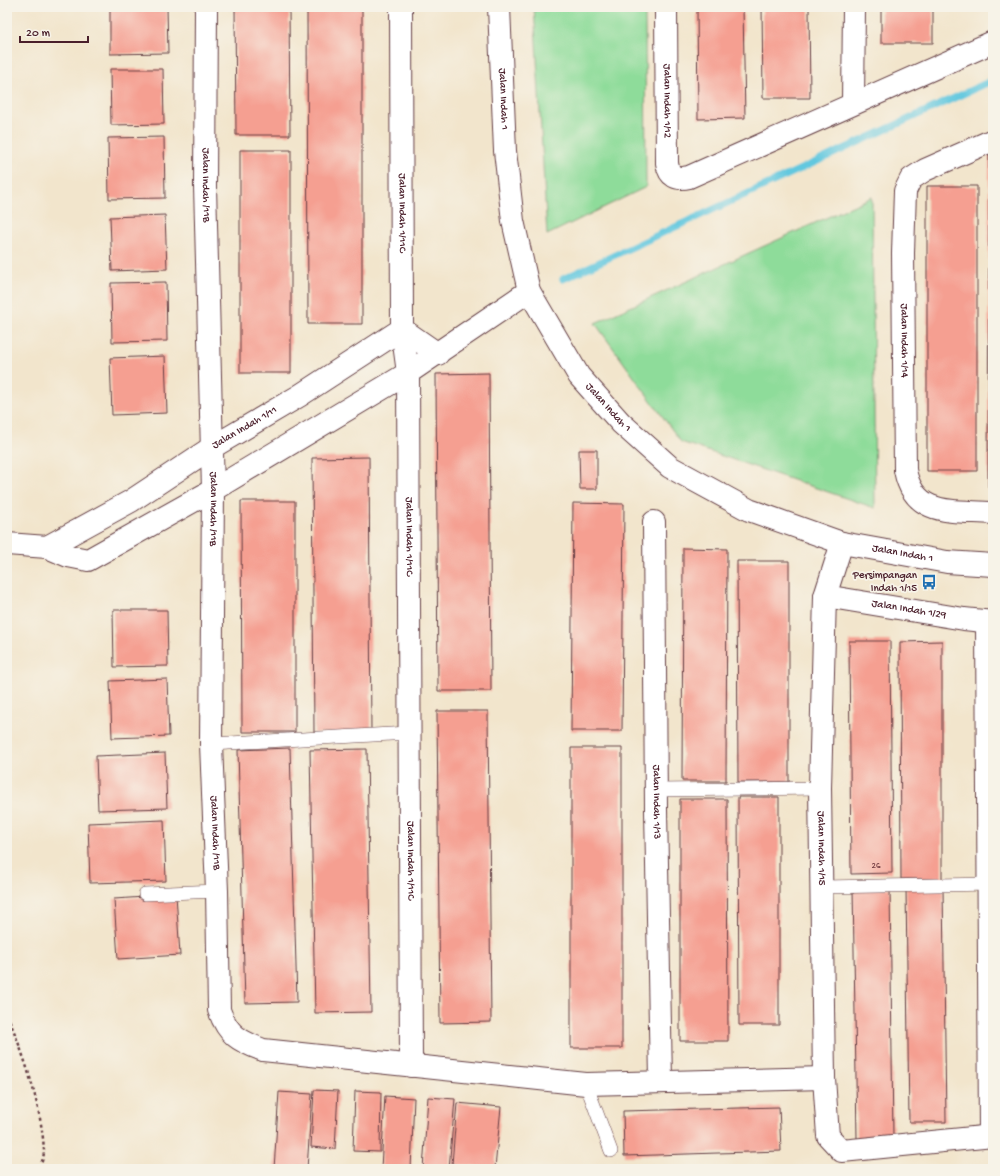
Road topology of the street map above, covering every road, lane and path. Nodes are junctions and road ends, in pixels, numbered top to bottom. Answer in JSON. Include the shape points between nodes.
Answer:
{"nodes":[{"id":1,"x":206,"y":7,"type":"edge"},
{"id":2,"x":401,"y":7,"type":"edge"},
{"id":3,"x":499,"y":7,"type":"edge"},
{"id":4,"x":666,"y":7,"type":"edge"},
{"id":5,"x":854,"y":7,"type":"edge"},
{"id":6,"x":993,"y":42,"type":"edge"},
{"id":7,"x":853,"y":103,"type":"junction"},
{"id":8,"x":993,"y":140,"type":"edge"},
{"id":9,"x":529,"y":291,"type":"junction"},
{"id":10,"x":402,"y":329,"type":"junction"},
{"id":11,"x":438,"y":354,"type":"junction"},
{"id":12,"x":408,"y":373,"type":"junction"},
{"id":13,"x":211,"y":448,"type":"junction"},
{"id":14,"x":213,"y":490,"type":"junction"},
{"id":15,"x":993,"y":512,"type":"edge"},
{"id":16,"x":654,"y":522,"type":"dead end"},
{"id":17,"x":842,"y":543,"type":"junction"},
{"id":18,"x":7,"y":544,"type":"edge"},
{"id":19,"x":47,"y":547,"type":"junction"},
{"id":20,"x":993,"y":565,"type":"edge"},
{"id":21,"x":824,"y":596,"type":"junction"},
{"id":22,"x":990,"y":622,"type":"edge"},
{"id":23,"x":409,"y":733,"type":"junction"},
{"id":24,"x":211,"y":744,"type":"junction"},
{"id":25,"x":820,"y":788,"type":"junction"},
{"id":26,"x":656,"y":790,"type":"junction"},
{"id":27,"x":991,"y":884,"type":"edge"},
{"id":28,"x":822,"y":887,"type":"junction"},
{"id":29,"x":217,"y":891,"type":"junction"},
{"id":30,"x":145,"y":894,"type":"dead end"},
{"id":31,"x":7,"y":1015,"type":"edge"},
{"id":32,"x":412,"y":1066,"type":"junction"},
{"id":33,"x":824,"y":1078,"type":"junction"},
{"id":34,"x":661,"y":1081,"type":"junction"},
{"id":35,"x":586,"y":1084,"type":"junction"},
{"id":36,"x":991,"y":1136,"type":"edge"},
{"id":37,"x":611,"y":1151,"type":"dead end"},
{"id":38,"x":39,"y":1169,"type":"edge"}],
"edges":[{"from":1,"to":13,"type":"street","name":"Jalan Indah /11B","via":[[205,186]]},
{"from":2,"to":10,"type":"street","name":"Jalan Indah 1/11C"},
{"from":3,"to":9,"type":"street","name":"Jalan Indah 1","via":[[505,151],[513,221]]},
{"from":4,"to":7,"type":"street","name":"Jalan Indah 1/12","via":[[668,171],[673,177],[680,179],[690,176]]},
{"from":5,"to":7,"type":"street"},
{"from":6,"to":7,"type":"street"},
{"from":8,"to":15,"type":"street","name":"Jalan Indah 1/14","via":[[925,170],[911,179],[905,191],[904,209],[907,483],[922,503],[934,508]]},
{"from":9,"to":11,"type":"street"},
{"from":9,"to":17,"type":"street","name":"Jalan Indah 1","via":[[579,376],[621,422],[670,467],[750,510]]},
{"from":10,"to":11,"type":"street"},
{"from":10,"to":12,"type":"street","name":"Jalan Indah 1/11C"},
{"from":10,"to":13,"type":"street","name":"Jalan Indah 1/11","via":[[299,396]]},
{"from":11,"to":12,"type":"street"},
{"from":12,"to":14,"type":"street"},
{"from":12,"to":23,"type":"street","name":"Jalan Indah 1/11C"},
{"from":13,"to":14,"type":"street","name":"Jalan Indah /11B"},
{"from":13,"to":19,"type":"street","name":"Jalan Indah 1/11","via":[[131,501]]},
{"from":14,"to":19,"type":"street","via":[[88,560],[68,556]]},
{"from":14,"to":24,"type":"street","name":"Jalan Indah /11B"},
{"from":16,"to":26,"type":"street","name":"Jalan Indah 1/13"},
{"from":17,"to":20,"type":"street","name":"Jalan Indah 1","via":[[948,562]]},
{"from":17,"to":21,"type":"street","name":"Jalan Indah 1/15"},
{"from":18,"to":19,"type":"street"},
{"from":21,"to":22,"type":"street","name":"Jalan Indah 1/29"},
{"from":21,"to":25,"type":"street","name":"Jalan Indah 1/15"},
{"from":22,"to":27,"type":"street"},
{"from":23,"to":24,"type":"lane"},
{"from":23,"to":32,"type":"street","name":"Jalan Indah 1/11C"},
{"from":24,"to":29,"type":"street","name":"Jalan Indah /11B"},
{"from":25,"to":26,"type":"lane"},
{"from":25,"to":28,"type":"street","name":"Jalan Indah 1/15"},
{"from":26,"to":34,"type":"street","name":"Jalan Indah 1/13"},
{"from":27,"to":28,"type":"lane"},
{"from":27,"to":36,"type":"street"},
{"from":28,"to":33,"type":"street","name":"Jalan Indah 1/15"},
{"from":29,"to":30,"type":"lane"},
{"from":29,"to":32,"type":"street","name":"Jalan Indah /11B","via":[[219,1010],[224,1025],[233,1036],[263,1050]]},
{"from":31,"to":38,"type":"path","via":[[35,1096],[44,1153]]},
{"from":32,"to":35,"type":"street"},
{"from":33,"to":34,"type":"street"},
{"from":33,"to":36,"type":"street","name":"Jalan Indah 1/15","via":[[828,1136],[842,1151]]},
{"from":34,"to":35,"type":"street"},
{"from":35,"to":37,"type":"lane"}]}
